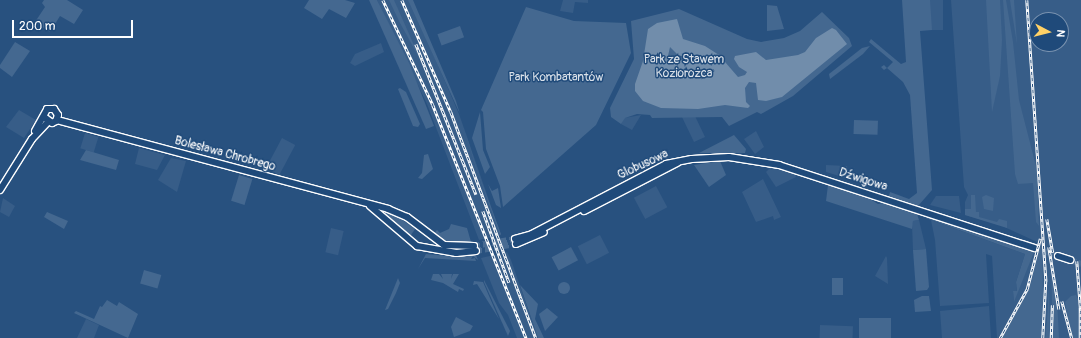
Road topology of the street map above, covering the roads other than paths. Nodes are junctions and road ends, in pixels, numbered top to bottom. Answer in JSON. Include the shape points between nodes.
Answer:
{"nodes":[{"id":1,"x":58,"y":117,"type":"junction"},
{"id":2,"x":46,"y":119,"type":"junction"},
{"id":3,"x":680,"y":161,"type":"joint"},
{"id":4,"x":0,"y":190,"type":"edge"},
{"id":5,"x":369,"y":205,"type":"junction"},
{"id":6,"x":516,"y":242,"type":"tunnel mouth"},
{"id":7,"x":1035,"y":248,"type":"tunnel mouth"},
{"id":8,"x":1058,"y":256,"type":"tunnel mouth"},
{"id":9,"x":1070,"y":260,"type":"tunnel mouth"}],
"edges":[{"from":1,"to":2,"type":"main road"},
{"from":1,"to":2,"type":"main road","via":[[55,109],[50,108],[45,111]]},
{"from":1,"to":5,"type":"main road","name":"Bolesława Chrobrego","via":[[75,124]]},
{"from":2,"to":4,"type":"main road"},
{"from":3,"to":6,"type":"main road","name":"Globusowa","via":[[666,164]]},
{"from":3,"to":7,"type":"main road","name":"Dźwigowa","via":[[729,157],[772,163]]},
{"from":5,"to":5,"type":"main road","name":"Bolesława Chrobrego","via":[[402,214],[444,245],[475,248],[456,253],[417,246]]},
{"from":8,"to":9,"type":"main road"}]}
